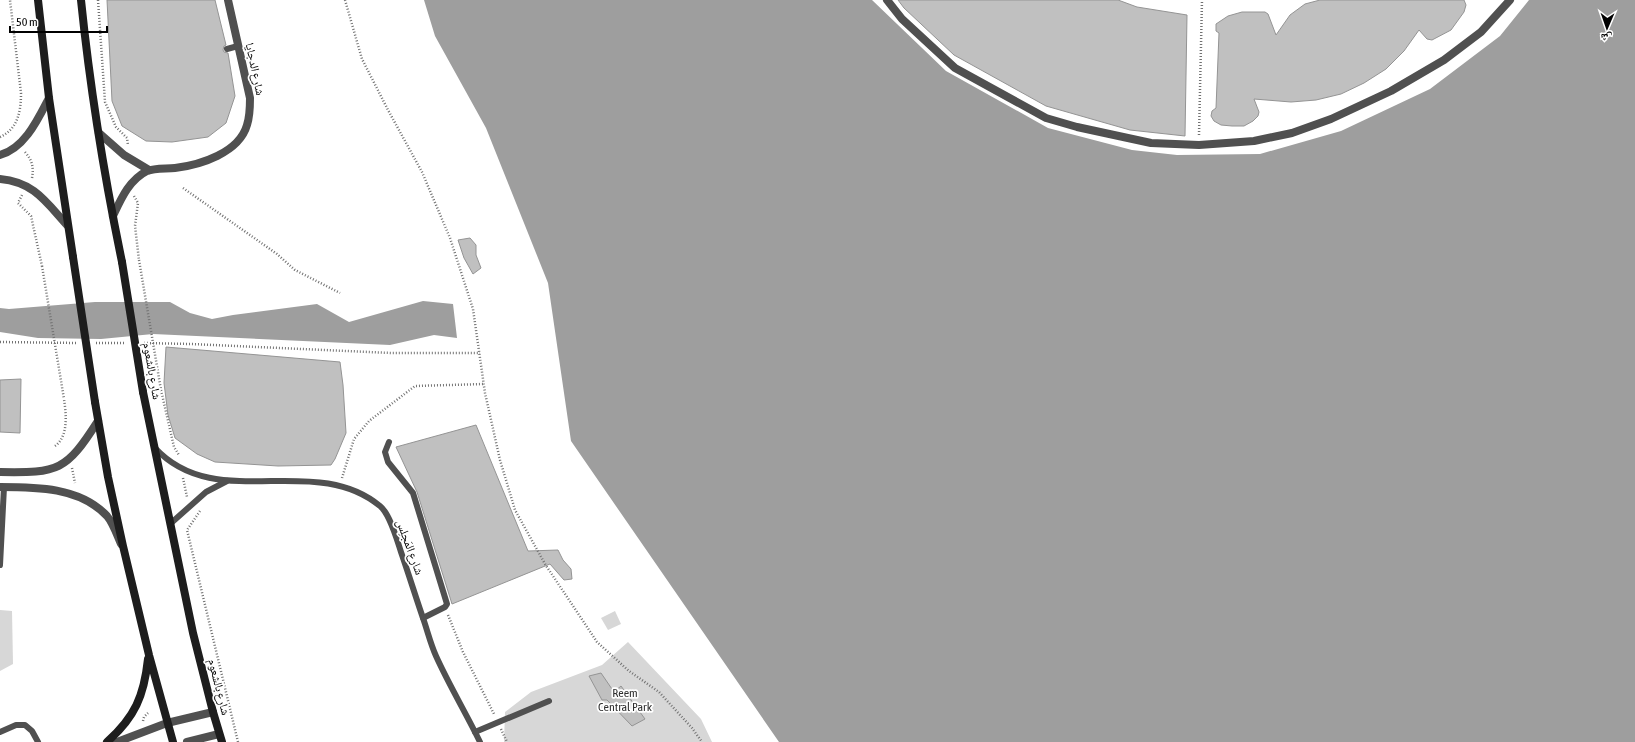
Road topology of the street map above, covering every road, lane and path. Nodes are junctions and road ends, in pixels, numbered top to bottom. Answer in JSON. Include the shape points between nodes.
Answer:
{"nodes":[{"id":1,"x":10,"y":0,"type":"edge"},
{"id":2,"x":38,"y":0,"type":"edge"},
{"id":3,"x":81,"y":0,"type":"edge"},
{"id":4,"x":98,"y":0,"type":"edge"},
{"id":5,"x":228,"y":0,"type":"edge"},
{"id":6,"x":345,"y":0,"type":"edge"},
{"id":7,"x":886,"y":0,"type":"edge"},
{"id":8,"x":1202,"y":0,"type":"edge"},
{"id":9,"x":1510,"y":0,"type":"edge"},
{"id":10,"x":238,"y":46,"type":"junction"},
{"id":11,"x":227,"y":49,"type":"dead end"},
{"id":12,"x":49,"y":98,"type":"junction"},
{"id":13,"x":99,"y":133,"type":"junction"},
{"id":14,"x":0,"y":137,"type":"edge"},
{"id":15,"x":1199,"y":145,"type":"junction"},
{"id":16,"x":128,"y":148,"type":"dead end"},
{"id":17,"x":22,"y":149,"type":"dead end"},
{"id":18,"x":0,"y":155,"type":"edge"},
{"id":19,"x":149,"y":170,"type":"junction"},
{"id":20,"x":32,"y":178,"type":"dead end"},
{"id":21,"x":0,"y":180,"type":"edge"},
{"id":22,"x":183,"y":188,"type":"dead end"},
{"id":23,"x":23,"y":193,"type":"dead end"},
{"id":24,"x":138,"y":203,"type":"dead end"},
{"id":25,"x":113,"y":216,"type":"junction"},
{"id":26,"x":67,"y":225,"type":"junction"},
{"id":27,"x":340,"y":293,"type":"dead end"},
{"id":28,"x":0,"y":342,"type":"edge"},
{"id":29,"x":80,"y":343,"type":"dead end"},
{"id":30,"x":95,"y":343,"type":"dead end"},
{"id":31,"x":127,"y":343,"type":"dead end"},
{"id":32,"x":143,"y":343,"type":"dead end"},
{"id":33,"x":480,"y":353,"type":"junction"},
{"id":34,"x":484,"y":384,"type":"junction"},
{"id":35,"x":98,"y":421,"type":"junction"},
{"id":36,"x":389,"y":442,"type":"dead end"},
{"id":37,"x":55,"y":446,"type":"dead end"},
{"id":38,"x":154,"y":447,"type":"junction"},
{"id":39,"x":180,"y":457,"type":"dead end"},
{"id":40,"x":71,"y":465,"type":"dead end"},
{"id":41,"x":0,"y":472,"type":"edge"},
{"id":42,"x":183,"y":476,"type":"dead end"},
{"id":43,"x":227,"y":481,"type":"junction"},
{"id":44,"x":75,"y":483,"type":"dead end"},
{"id":45,"x":341,"y":485,"type":"junction"},
{"id":46,"x":2,"y":487,"type":"edge"},
{"id":47,"x":187,"y":498,"type":"dead end"},
{"id":48,"x":200,"y":511,"type":"dead end"},
{"id":49,"x":170,"y":524,"type":"junction"},
{"id":50,"x":122,"y":546,"type":"junction"},
{"id":51,"x":0,"y":565,"type":"edge"},
{"id":52,"x":445,"y":607,"type":"junction"},
{"id":53,"x":423,"y":618,"type":"junction"},
{"id":54,"x":149,"y":655,"type":"junction"},
{"id":55,"x":549,"y":701,"type":"dead end"},
{"id":56,"x":213,"y":712,"type":"junction"},
{"id":57,"x":148,"y":713,"type":"dead end"},
{"id":58,"x":144,"y":717,"type":"dead end"},
{"id":59,"x":498,"y":722,"type":"junction"},
{"id":60,"x":167,"y":723,"type":"junction"},
{"id":61,"x":0,"y":732,"type":"edge"},
{"id":62,"x":475,"y":732,"type":"junction"},
{"id":63,"x":221,"y":738,"type":"edge"},
{"id":64,"x":38,"y":742,"type":"edge"},
{"id":65,"x":107,"y":742,"type":"edge"},
{"id":66,"x":117,"y":742,"type":"edge"},
{"id":67,"x":173,"y":742,"type":"edge"},
{"id":68,"x":187,"y":742,"type":"edge"},
{"id":69,"x":238,"y":742,"type":"edge"},
{"id":70,"x":480,"y":742,"type":"edge"},
{"id":71,"x":507,"y":742,"type":"edge"},
{"id":72,"x":702,"y":742,"type":"edge"}],
"edges":[{"from":1,"to":14,"type":"path","via":[[21,106],[19,117],[6,135]]},
{"from":2,"to":12,"type":"main road"},
{"from":3,"to":13,"type":"main road","name":"شارع بالشعوم"},
{"from":4,"to":16,"type":"path","via":[[105,102],[116,127],[127,138]]},
{"from":5,"to":10,"type":"street","name":"شارع الدجايا"},
{"from":6,"to":33,"type":"path","via":[[362,59],[422,172],[450,238],[473,309]]},
{"from":7,"to":15,"type":"street","via":[[902,19],[955,68],[1046,118],[1151,143]]},
{"from":8,"to":15,"type":"path"},
{"from":9,"to":15,"type":"street","via":[[1481,32],[1444,60],[1391,91],[1292,133],[1254,141]]},
{"from":10,"to":11,"type":"lane"},
{"from":10,"to":19,"type":"street","name":"شارع الدجايا","via":[[250,98],[247,127],[241,138],[226,153],[195,164]]},
{"from":12,"to":18,"type":"street","via":[[33,128],[17,145]]},
{"from":12,"to":26,"type":"main road"},
{"from":13,"to":19,"type":"street","via":[[124,155]]},
{"from":13,"to":25,"type":"main road","name":"شارع بالشعوم"},
{"from":17,"to":20,"type":"path","via":[[30,158],[34,169]]},
{"from":19,"to":25,"type":"street","via":[[136,178],[127,188]]},
{"from":21,"to":26,"type":"street","via":[[15,181],[27,186]]},
{"from":22,"to":27,"type":"path","via":[[277,254],[295,270]]},
{"from":23,"to":37,"type":"path","bridge":true,"via":[[18,203],[31,216],[64,399],[63,436]]},
{"from":24,"to":39,"type":"path","bridge":true,"via":[[135,226],[139,260],[161,390],[174,446]]},
{"from":25,"to":38,"type":"main road","name":"شارع بالشعوم","bridge":true},
{"from":26,"to":35,"type":"main road","bridge":true},
{"from":28,"to":29,"type":"path"},
{"from":30,"to":31,"type":"path"},
{"from":32,"to":33,"type":"path","via":[[391,353]]},
{"from":33,"to":34,"type":"path"},
{"from":34,"to":45,"type":"path","via":[[416,386],[369,421],[354,439]]},
{"from":34,"to":72,"type":"path","via":[[500,460],[515,510],[545,564],[597,642],[629,671],[659,692]]},
{"from":35,"to":41,"type":"street","via":[[71,459],[56,468],[33,473]]},
{"from":35,"to":50,"type":"main road"},
{"from":36,"to":52,"type":"lane","via":[[385,452],[388,462],[412,493],[447,604]]},
{"from":38,"to":43,"type":"lane","name":"شارع المَجلِس","via":[[163,457],[185,471],[205,478]]},
{"from":38,"to":49,"type":"main road","name":"شارع بالشعوم"},
{"from":40,"to":44,"type":"path"},
{"from":42,"to":47,"type":"path"},
{"from":43,"to":45,"type":"lane","name":"شارع المَجلِس","via":[[309,481]]},
{"from":43,"to":49,"type":"lane","name":"شارع المَجلِس","via":[[206,492]]},
{"from":45,"to":53,"type":"lane","name":"شارع المَجلِس","via":[[360,493],[381,507],[392,526]]},
{"from":46,"to":50,"type":"street","via":[[64,492],[88,502],[107,517]]},
{"from":46,"to":51,"type":"lane"},
{"from":48,"to":69,"type":"path","via":[[187,530]]},
{"from":49,"to":56,"type":"main road","name":"شارع بالشعوم"},
{"from":50,"to":54,"type":"main road"},
{"from":52,"to":53,"type":"lane"},
{"from":52,"to":59,"type":"path","via":[[463,652]]},
{"from":53,"to":62,"type":"lane","name":"شارع المَجلِس","via":[[436,655]]},
{"from":54,"to":60,"type":"main road"},
{"from":54,"to":65,"type":"main road","via":[[146,682],[136,708],[120,730]]},
{"from":55,"to":59,"type":"lane"},
{"from":56,"to":60,"type":"street"},
{"from":56,"to":63,"type":"main road","name":"شارع بالشعوم"},
{"from":57,"to":58,"type":"path"},
{"from":59,"to":62,"type":"lane"},
{"from":59,"to":71,"type":"path"},
{"from":60,"to":66,"type":"street"},
{"from":60,"to":67,"type":"main road"},
{"from":61,"to":64,"type":"lane","via":[[25,725]]},
{"from":62,"to":70,"type":"lane","name":"شارع المَجلِس"},
{"from":63,"to":68,"type":"street"}]}
